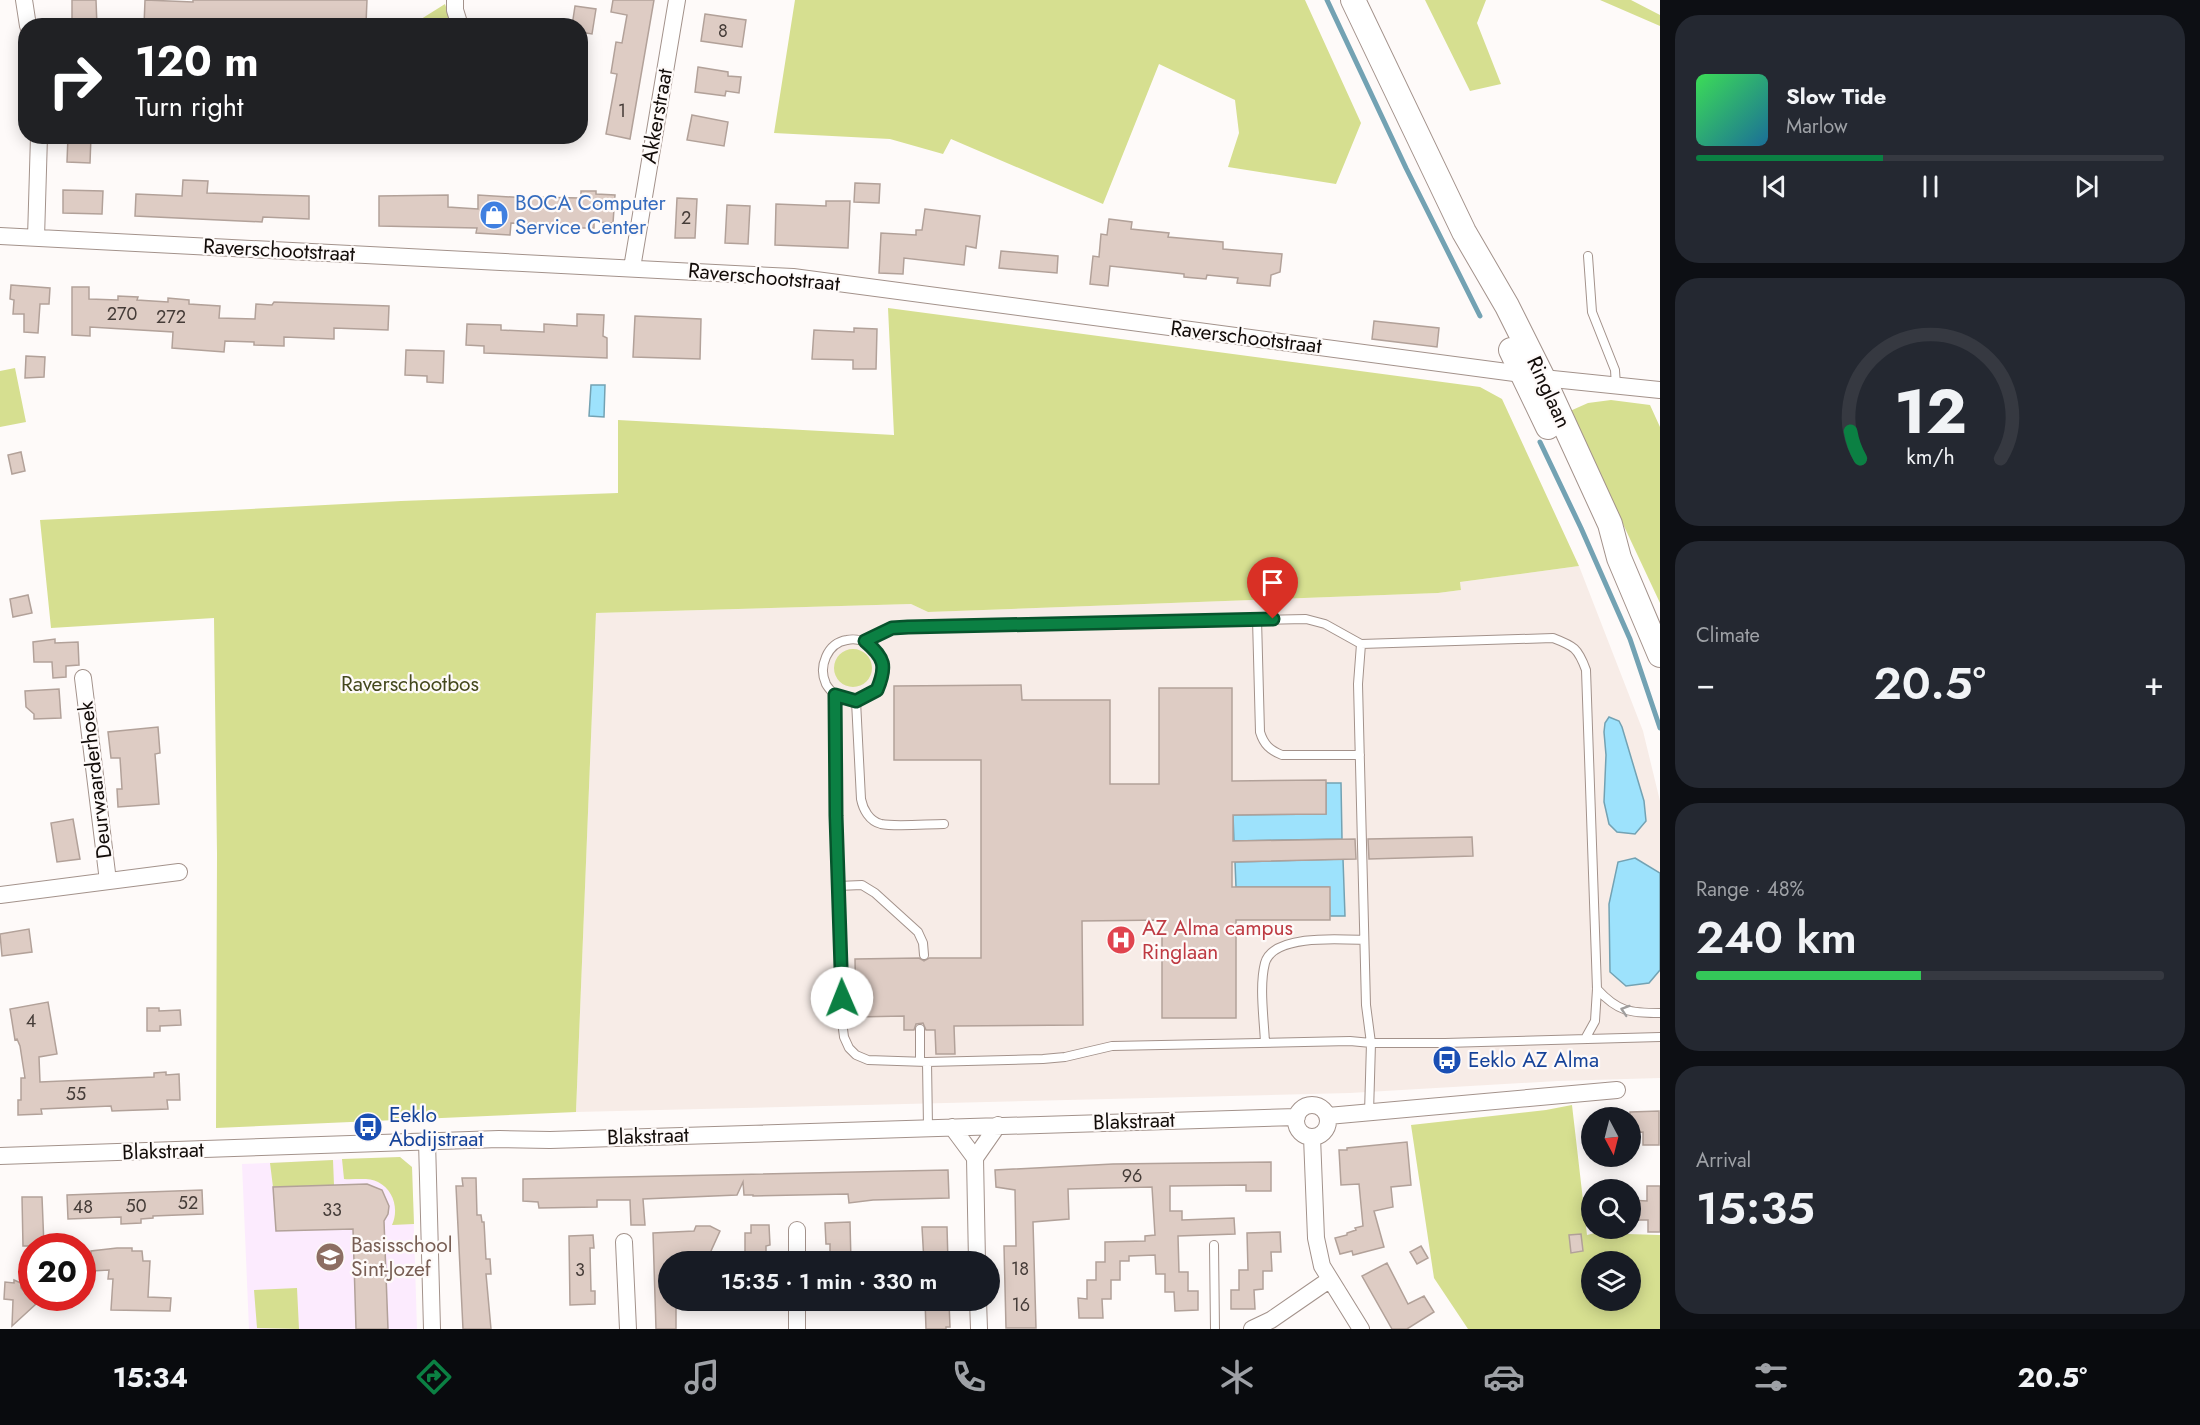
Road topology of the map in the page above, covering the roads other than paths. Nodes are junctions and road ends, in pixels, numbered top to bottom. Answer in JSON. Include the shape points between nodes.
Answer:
{"nodes":[{"id":1,"x":24,"y":0,"type":"edge"},
{"id":2,"x":455,"y":0,"type":"edge"},
{"id":3,"x":677,"y":0,"type":"edge"},
{"id":4,"x":1353,"y":0,"type":"edge"},
{"id":5,"x":27,"y":18,"type":"edge"},
{"id":6,"x":458,"y":18,"type":"edge"},
{"id":7,"x":39,"y":144,"type":"edge"},
{"id":8,"x":1464,"y":232,"type":"junction"},
{"id":9,"x":0,"y":236,"type":"edge"},
{"id":10,"x":36,"y":238,"type":"junction"},
{"id":11,"x":1588,"y":256,"type":"dead end"},
{"id":12,"x":632,"y":268,"type":"junction"},
{"id":13,"x":1533,"y":376,"type":"junction"},
{"id":14,"x":1616,"y":386,"type":"junction"},
{"id":15,"x":1660,"y":390,"type":"edge"},
{"id":16,"x":1619,"y":558,"type":"junction"},
{"id":17,"x":1257,"y":619,"type":"junction"},
{"id":18,"x":865,"y":641,"type":"junction"},
{"id":19,"x":1361,"y":644,"type":"junction"},
{"id":20,"x":1660,"y":656,"type":"edge"},
{"id":21,"x":83,"y":678,"type":"dead end"},
{"id":22,"x":835,"y":695,"type":"junction"},
{"id":23,"x":856,"y":701,"type":"junction"},
{"id":24,"x":1360,"y":754,"type":"junction"},
{"id":25,"x":944,"y":824,"type":"dead end"},
{"id":26,"x":179,"y":872,"type":"dead end"},
{"id":27,"x":108,"y":881,"type":"junction"},
{"id":28,"x":838,"y":886,"type":"junction"},
{"id":29,"x":0,"y":895,"type":"edge"},
{"id":30,"x":1364,"y":940,"type":"junction"},
{"id":31,"x":924,"y":955,"type":"dead end"},
{"id":32,"x":1597,"y":989,"type":"junction"},
{"id":33,"x":1660,"y":1013,"type":"edge"},
{"id":34,"x":920,"y":1029,"type":"dead end"},
{"id":35,"x":1660,"y":1037,"type":"edge"},
{"id":36,"x":1586,"y":1039,"type":"junction"},
{"id":37,"x":1265,"y":1043,"type":"junction"},
{"id":38,"x":1371,"y":1043,"type":"junction"},
{"id":39,"x":924,"y":1062,"type":"junction"},
{"id":40,"x":1617,"y":1090,"type":"dead end"},
{"id":41,"x":1370,"y":1113,"type":"junction"},
{"id":42,"x":1328,"y":1116,"type":"junction"},
{"id":43,"x":1297,"y":1117,"type":"junction"},
{"id":44,"x":999,"y":1125,"type":"junction"},
{"id":45,"x":952,"y":1126,"type":"junction"},
{"id":46,"x":928,"y":1127,"type":"junction"},
{"id":47,"x":1312,"y":1137,"type":"junction"},
{"id":48,"x":427,"y":1141,"type":"junction"},
{"id":49,"x":0,"y":1156,"type":"edge"},
{"id":50,"x":975,"y":1158,"type":"junction"},
{"id":51,"x":796,"y":1230,"type":"dead end"},
{"id":52,"x":624,"y":1242,"type":"dead end"},
{"id":53,"x":1214,"y":1245,"type":"dead end"},
{"id":54,"x":797,"y":1251,"type":"edge"},
{"id":55,"x":977,"y":1251,"type":"edge"},
{"id":56,"x":1329,"y":1280,"type":"junction"},
{"id":57,"x":797,"y":1311,"type":"edge"},
{"id":58,"x":978,"y":1311,"type":"edge"},
{"id":59,"x":432,"y":1329,"type":"edge"},
{"id":60,"x":628,"y":1329,"type":"edge"},
{"id":61,"x":797,"y":1329,"type":"edge"},
{"id":62,"x":979,"y":1329,"type":"edge"},
{"id":63,"x":1215,"y":1329,"type":"edge"},
{"id":64,"x":1252,"y":1329,"type":"edge"},
{"id":65,"x":1361,"y":1329,"type":"edge"}],
"edges":[{"from":1,"to":5,"type":"street"},
{"from":2,"to":6,"type":"street"},
{"from":3,"to":12,"type":"street","name":"Akkerstraat"},
{"from":4,"to":8,"type":"main road","name":"Ringlaan"},
{"from":7,"to":10,"type":"street"},
{"from":8,"to":13,"type":"main road","name":"Ringlaan","via":[[1507,306]]},
{"from":8,"to":13,"type":"main road","name":"Ringlaan","via":[[1501,329]]},
{"from":9,"to":10,"type":"street","name":"Raverschootstraat"},
{"from":10,"to":12,"type":"street","name":"Raverschootstraat"},
{"from":11,"to":14,"type":"lane","via":[[1593,312],[1615,370]]},
{"from":12,"to":13,"type":"street","name":"Raverschootstraat","via":[[848,284]]},
{"from":13,"to":14,"type":"street","name":"Raverschootstraat"},
{"from":13,"to":16,"type":"main road","name":"Ringlaan","via":[[1610,524]]},
{"from":13,"to":16,"type":"main road","name":"Ringlaan","via":[[1536,403],[1600,529]]},
{"from":14,"to":15,"type":"street","name":"Raverschootstraat"},
{"from":16,"to":20,"type":"main road","name":"Ringlaan"},
{"from":17,"to":18,"type":"lane","via":[[908,627],[892,628]]},
{"from":17,"to":19,"type":"lane","via":[[1306,619],[1325,624]]},
{"from":17,"to":24,"type":"lane","via":[[1260,732],[1264,743],[1282,755]]},
{"from":18,"to":22,"type":"lane","via":[[846,640],[830,649],[822,666],[826,685]]},
{"from":18,"to":23,"type":"lane","via":[[879,653],[884,672],[877,690]]},
{"from":19,"to":24,"type":"lane"},
{"from":19,"to":32,"type":"lane","via":[[1553,638],[1579,651],[1586,670]]},
{"from":21,"to":27,"type":"street","name":"Deurwaarderhoek"},
{"from":22,"to":23,"type":"lane"},
{"from":22,"to":28,"type":"lane"},
{"from":23,"to":25,"type":"lane","via":[[864,810],[880,824]]},
{"from":24,"to":30,"type":"lane"},
{"from":26,"to":27,"type":"street"},
{"from":27,"to":29,"type":"street"},
{"from":28,"to":31,"type":"lane","via":[[862,885],[875,893],[918,932]]},
{"from":28,"to":39,"type":"lane","via":[[844,1037],[849,1048],[868,1060]]},
{"from":30,"to":37,"type":"lane","via":[[1295,942],[1275,949],[1265,960],[1263,978]]},
{"from":30,"to":38,"type":"lane"},
{"from":33,"to":32,"type":"lane","one_way":true,"via":[[1629,1013]]},
{"from":32,"to":36,"type":"lane","via":[[1595,1021]]},
{"from":34,"to":39,"type":"lane"},
{"from":35,"to":36,"type":"lane"},
{"from":36,"to":38,"type":"lane"},
{"from":37,"to":38,"type":"lane"},
{"from":37,"to":39,"type":"lane","via":[[1112,1046],[1054,1058]]},
{"from":38,"to":41,"type":"lane"},
{"from":39,"to":46,"type":"lane"},
{"from":40,"to":41,"type":"street"},
{"from":41,"to":42,"type":"street"},
{"from":42,"to":43,"type":"street","via":[[1312,1105],[1302,1109]]},
{"from":42,"to":47,"type":"street","via":[[1325,1130]]},
{"from":43,"to":44,"type":"street","name":"Blakstraat"},
{"from":43,"to":47,"type":"street","via":[[1299,1129]]},
{"from":44,"to":45,"type":"street","name":"Blakstraat"},
{"from":44,"to":50,"type":"street"},
{"from":45,"to":46,"type":"street","name":"Blakstraat"},
{"from":45,"to":50,"type":"street"},
{"from":46,"to":48,"type":"street","name":"Blakstraat"},
{"from":47,"to":56,"type":"street","via":[[1316,1238]]},
{"from":48,"to":49,"type":"street","name":"Blakstraat"},
{"from":48,"to":59,"type":"street"},
{"from":50,"to":55,"type":"street"},
{"from":51,"to":54,"type":"street"},
{"from":52,"to":60,"type":"street"},
{"from":53,"to":63,"type":"lane"},
{"from":56,"to":64,"type":"street"},
{"from":56,"to":65,"type":"street"},
{"from":57,"to":61,"type":"street"},
{"from":58,"to":62,"type":"street"}]}
